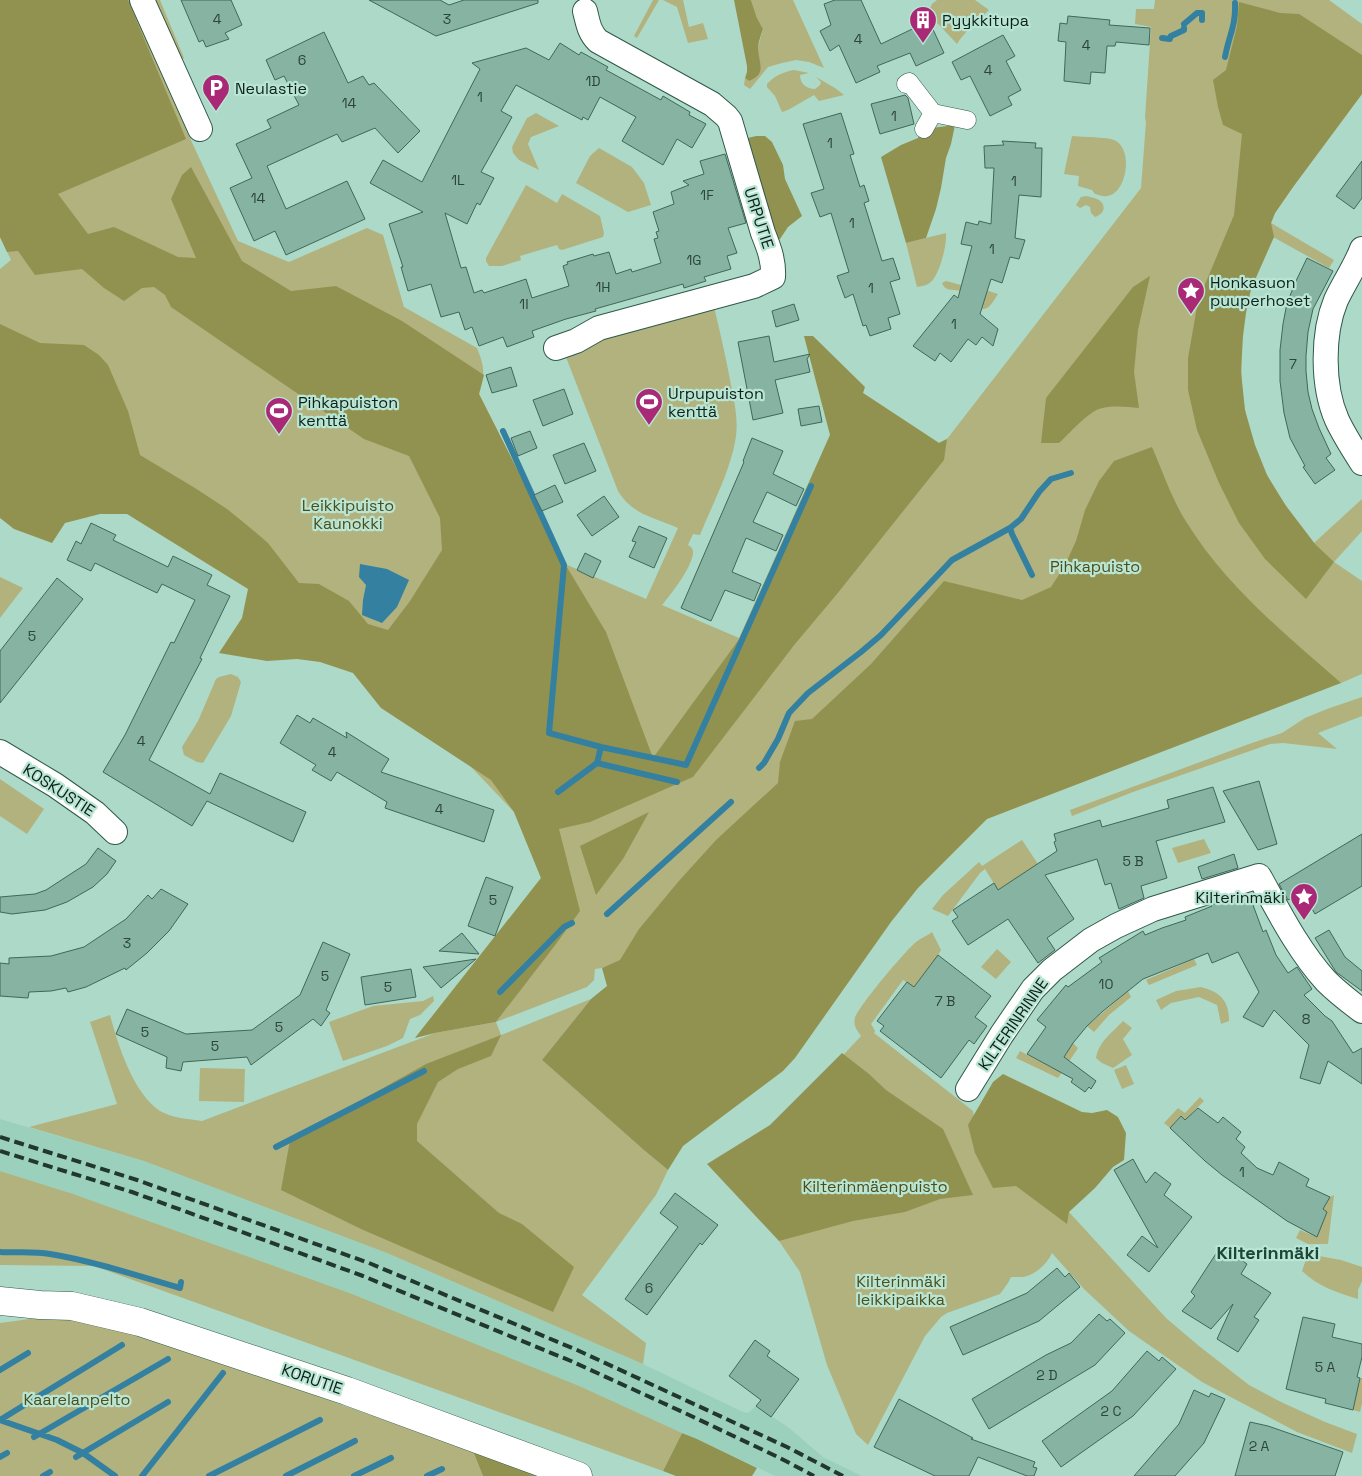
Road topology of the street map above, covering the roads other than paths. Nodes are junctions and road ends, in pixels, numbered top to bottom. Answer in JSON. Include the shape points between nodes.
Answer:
{"nodes":[{"id":1,"x":142,"y":0,"type":"edge"},
{"id":2,"x":580,"y":8,"type":"edge"},
{"id":3,"x":908,"y":82,"type":"dead end"},
{"id":4,"x":933,"y":113,"type":"junction"},
{"id":5,"x":967,"y":120,"type":"dead end"},
{"id":6,"x":924,"y":128,"type":"dead end"},
{"id":7,"x":200,"y":129,"type":"dead end"},
{"id":8,"x":1362,"y":249,"type":"edge"},
{"id":9,"x":556,"y":348,"type":"dead end"},
{"id":10,"x":1362,"y":463,"type":"edge"},
{"id":11,"x":0,"y":752,"type":"edge"},
{"id":12,"x":115,"y":832,"type":"dead end"},
{"id":13,"x":1362,"y":1012,"type":"edge"},
{"id":14,"x":968,"y":1089,"type":"dead end"},
{"id":15,"x":0,"y":1301,"type":"edge"},
{"id":16,"x":40,"y":1305,"type":"junction"},
{"id":17,"x":0,"y":1310,"type":"edge"},
{"id":18,"x":578,"y":1476,"type":"edge"}],
"edges":[{"from":1,"to":7,"type":"street"},
{"from":2,"to":9,"type":"street","name":"URPUTIE","via":[[592,36],[598,41],[712,104],[726,116],[774,265],[773,277],[754,286],[599,328]]},
{"from":3,"to":4,"type":"street"},
{"from":4,"to":5,"type":"street"},
{"from":4,"to":6,"type":"street"},
{"from":8,"to":10,"type":"street","via":[[1331,316],[1326,365],[1337,419]]},
{"from":11,"to":12,"type":"street","name":"KOSKUSTIE","via":[[96,813]]},
{"from":13,"to":14,"type":"street","name":"KILTERINRINNE","via":[[1326,981],[1292,937],[1259,876],[1153,908],[1092,940],[1033,989]]},
{"from":15,"to":16,"type":"street","name":"KORUTIE"},
{"from":16,"to":17,"type":"street","name":"KORUTIE"},
{"from":16,"to":18,"type":"street","name":"KORUTIE","via":[[72,1306],[140,1322],[347,1391]]}]}
